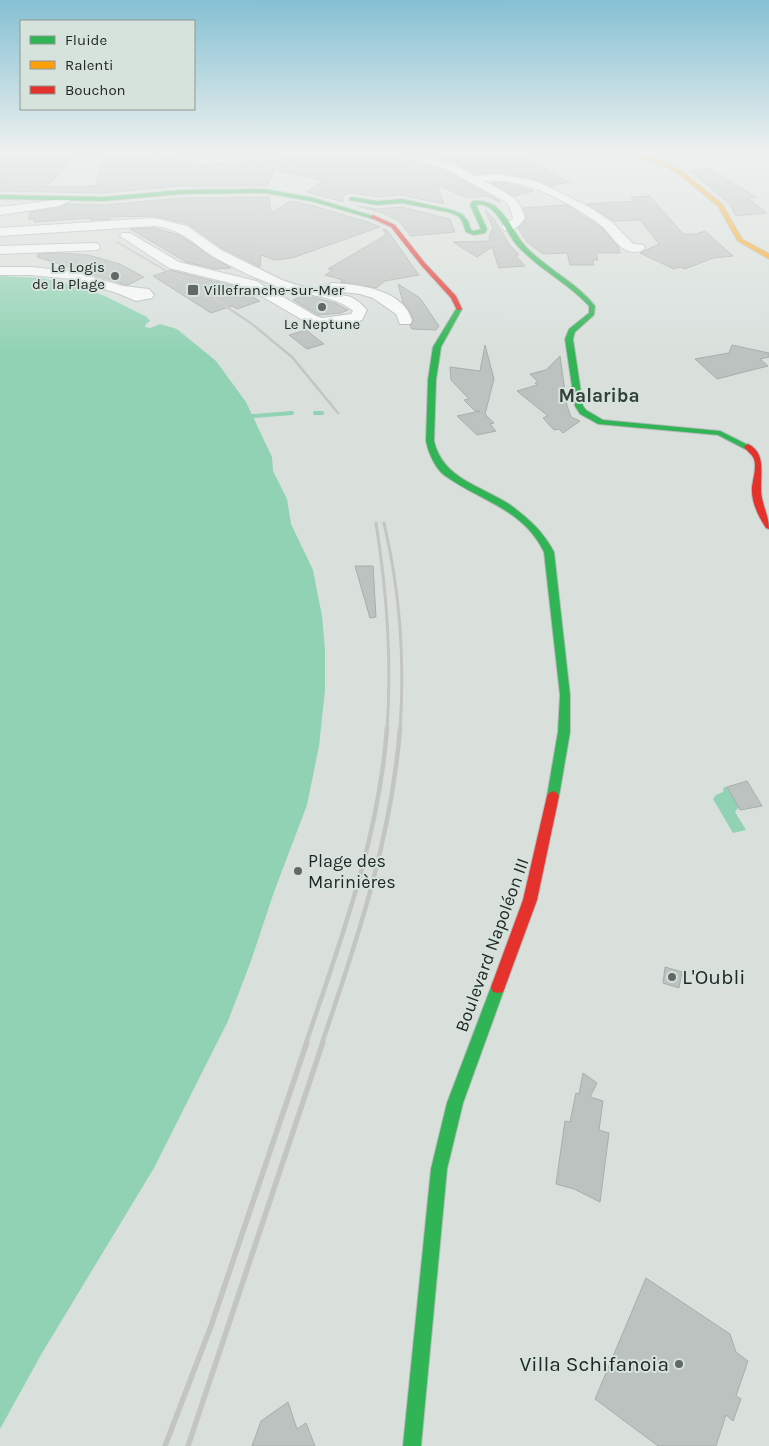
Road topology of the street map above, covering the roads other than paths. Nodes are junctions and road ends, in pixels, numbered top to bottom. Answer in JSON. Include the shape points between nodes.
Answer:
{"nodes":[{"id":1,"x":377,"y":219,"type":"edge"},
{"id":2,"x":464,"y":219,"type":"edge"},
{"id":3,"x":480,"y":219,"type":"edge"},
{"id":4,"x":503,"y":219,"type":"edge"},
{"id":5,"x":518,"y":219,"type":"edge"},
{"id":6,"x":601,"y":219,"type":"edge"},
{"id":7,"x":727,"y":219,"type":"edge"},
{"id":8,"x":508,"y":227,"type":"junction"},
{"id":9,"x":0,"y":232,"type":"edge"},
{"id":10,"x":94,"y":247,"type":"dead end"},
{"id":11,"x":639,"y":248,"type":"dead end"},
{"id":12,"x":0,"y":250,"type":"edge"},
{"id":13,"x":769,"y":257,"type":"edge"},
{"id":14,"x":0,"y":270,"type":"edge"},
{"id":15,"x":253,"y":271,"type":"junction"},
{"id":16,"x":122,"y":290,"type":"dead end"},
{"id":17,"x":405,"y":321,"type":"dead end"},
{"id":18,"x":769,"y":526,"type":"edge"},
{"id":19,"x":412,"y":1446,"type":"edge"}],
"edges":[{"from":1,"to":19,"type":"main road","name":"Boulevard Napoléon III","via":[[399,232],[459,307],[437,347],[433,372],[431,452],[446,472],[531,524],[545,542],[549,552],[566,718],[543,854],[525,916],[455,1099],[443,1142]]},
{"from":2,"to":3,"type":"main road","via":[[468,231],[474,233],[483,232]]},
{"from":4,"to":8,"type":"main road"},
{"from":5,"to":8,"type":"street"},
{"from":6,"to":11,"type":"street","via":[[609,224],[628,247]]},
{"from":7,"to":13,"type":"main road","via":[[740,240]]},
{"from":8,"to":18,"type":"main road","via":[[536,262],[580,291],[592,306],[592,314],[572,331],[569,339],[579,406],[583,412],[601,422],[720,433],[744,444],[755,452],[760,462],[757,494]]},
{"from":9,"to":15,"type":"street","via":[[170,223],[187,229],[217,253]]},
{"from":10,"to":12,"type":"street"},
{"from":14,"to":16,"type":"street","via":[[72,276]]},
{"from":15,"to":15,"type":"street","via":[[287,286],[347,300],[360,310],[357,317],[350,320],[322,322],[311,319],[251,284],[174,265],[126,236],[135,236],[188,263]]},
{"from":15,"to":17,"type":"street","via":[[265,271],[314,287],[345,286],[369,291],[393,303],[403,312]]}]}
